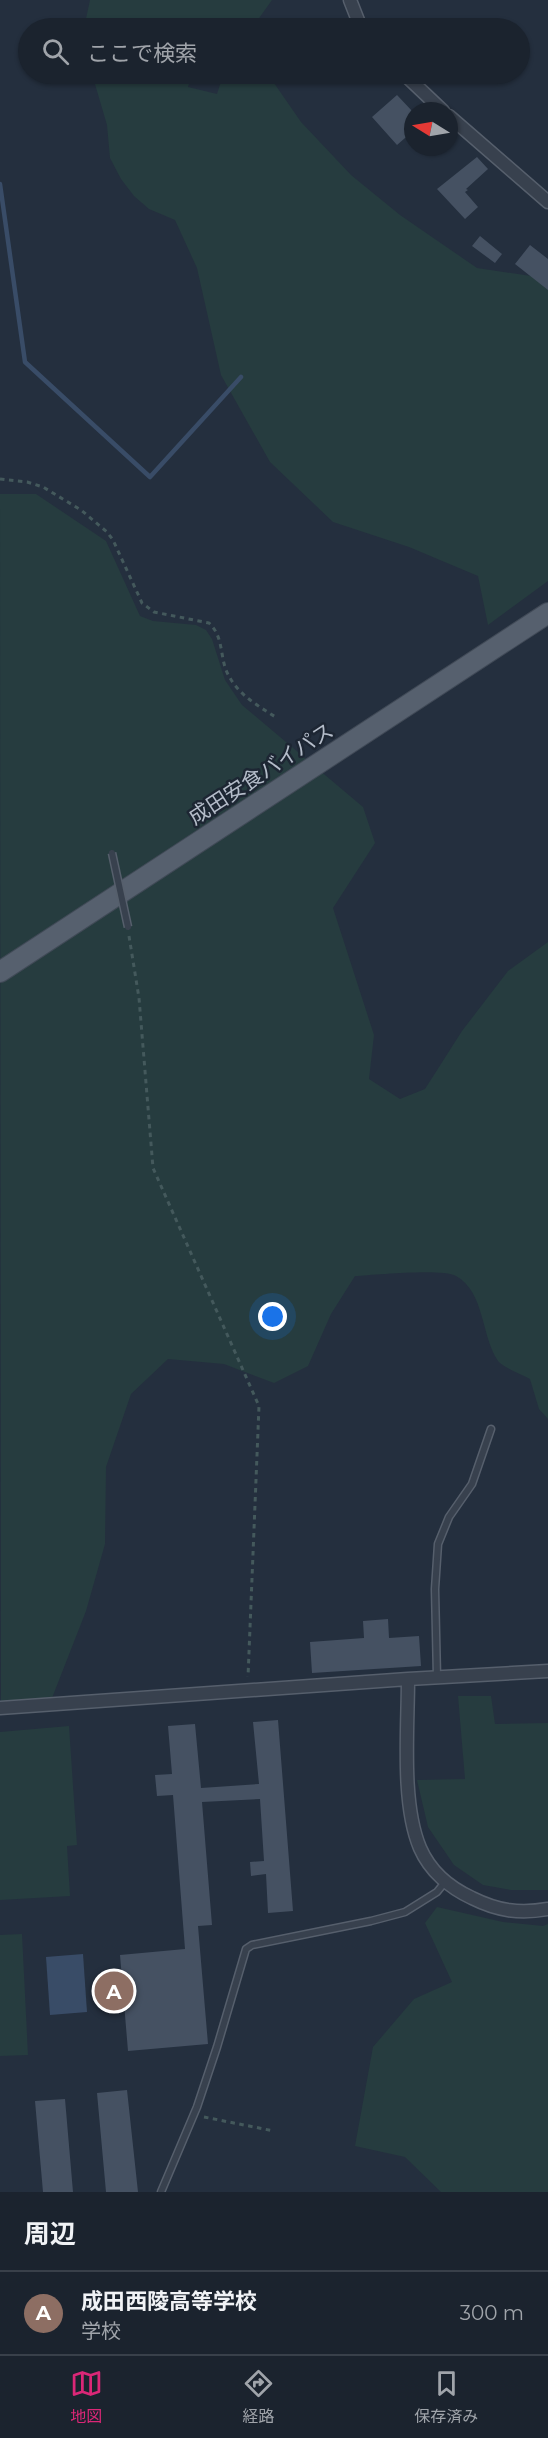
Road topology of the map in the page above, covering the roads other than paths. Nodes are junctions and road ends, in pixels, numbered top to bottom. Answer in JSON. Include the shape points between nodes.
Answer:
{"nodes":[{"id":1,"x":350,"y":0,"type":"edge"},
{"id":2,"x":357,"y":18,"type":"edge"},
{"id":3,"x":415,"y":84,"type":"edge"},
{"id":4,"x":434,"y":102,"type":"edge"},
{"id":5,"x":458,"y":124,"type":"edge"},
{"id":6,"x":548,"y":202,"type":"edge"},
{"id":7,"x":548,"y":613,"type":"edge"},
{"id":8,"x":112,"y":853,"type":"dead end"},
{"id":9,"x":128,"y":927,"type":"road end"},
{"id":10,"x":0,"y":972,"type":"edge"},
{"id":11,"x":491,"y":1429,"type":"dead end"},
{"id":12,"x":548,"y":1671,"type":"edge"},
{"id":13,"x":437,"y":1677,"type":"junction"},
{"id":14,"x":408,"y":1679,"type":"junction"},
{"id":15,"x":0,"y":1708,"type":"edge"},
{"id":16,"x":446,"y":1882,"type":"junction"},
{"id":17,"x":548,"y":1909,"type":"edge"},
{"id":18,"x":162,"y":2192,"type":"edge"}],
"edges":[{"from":1,"to":2,"type":"street"},
{"from":3,"to":4,"type":"street"},
{"from":5,"to":6,"type":"street"},
{"from":7,"to":10,"type":"main road","name":"成田安食バイパス"},
{"from":8,"to":9,"type":"lane","bridge":true},
{"from":11,"to":13,"type":"lane","via":[[472,1484],[449,1517],[438,1544]]},
{"from":12,"to":13,"type":"street"},
{"from":13,"to":14,"type":"street"},
{"from":14,"to":15,"type":"street"},
{"from":14,"to":16,"type":"street","via":[[412,1814],[420,1848]]},
{"from":16,"to":17,"type":"street","via":[[491,1908],[515,1912]]},
{"from":16,"to":18,"type":"lane","via":[[405,1912],[246,1949],[217,2047]]}]}
